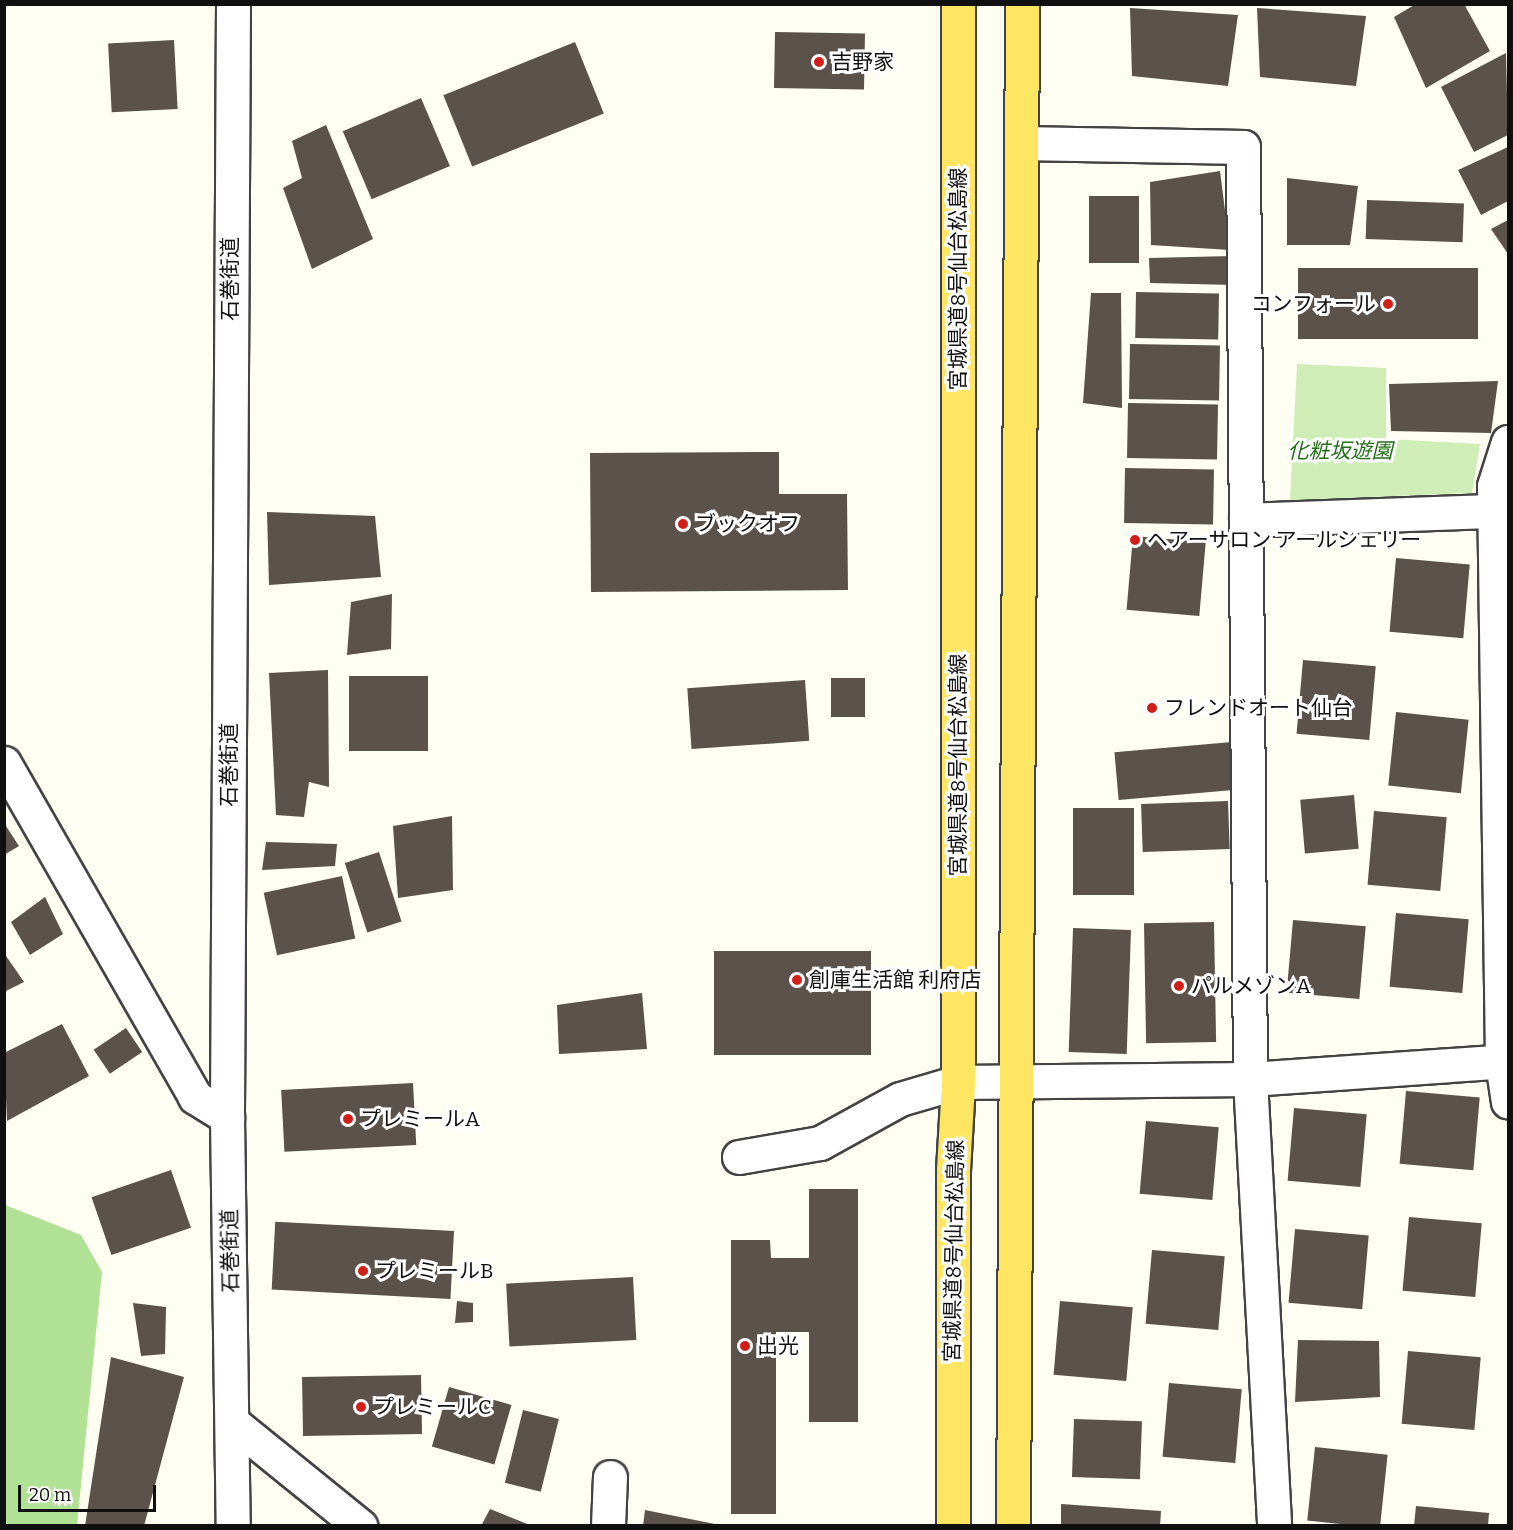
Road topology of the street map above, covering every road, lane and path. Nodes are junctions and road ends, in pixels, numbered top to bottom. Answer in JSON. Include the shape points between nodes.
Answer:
{"nodes":[{"id":1,"x":233,"y":4,"type":"edge"},
{"id":2,"x":958,"y":4,"type":"edge"},
{"id":3,"x":1022,"y":4,"type":"edge"},
{"id":4,"x":1022,"y":143,"type":"junction"},
{"id":5,"x":1509,"y":442,"type":"edge"},
{"id":6,"x":1494,"y":511,"type":"junction"},
{"id":7,"x":1246,"y":520,"type":"junction"},
{"id":8,"x":4,"y":763,"type":"edge"},
{"id":9,"x":1505,"y":1061,"type":"edge"},
{"id":10,"x":1250,"y":1079,"type":"junction"},
{"id":11,"x":1013,"y":1080,"type":"junction"},
{"id":12,"x":958,"y":1082,"type":"junction"},
{"id":13,"x":1509,"y":1102,"type":"edge"},
{"id":14,"x":227,"y":1117,"type":"junction"},
{"id":15,"x":739,"y":1158,"type":"dead end"},
{"id":16,"x":233,"y":1423,"type":"junction"},
{"id":17,"x":610,"y":1477,"type":"dead end"},
{"id":18,"x":233,"y":1526,"type":"edge"},
{"id":19,"x":360,"y":1526,"type":"edge"},
{"id":20,"x":608,"y":1526,"type":"edge"},
{"id":21,"x":953,"y":1526,"type":"edge"},
{"id":22,"x":1013,"y":1526,"type":"edge"},
{"id":23,"x":1274,"y":1526,"type":"edge"}],
"edges":[{"from":1,"to":14,"type":"street","name":"石巻街道"},
{"from":2,"to":12,"type":"main road","name":"宮城県道8号仙台松島線"},
{"from":3,"to":4,"type":"main road"},
{"from":4,"to":7,"type":"street","via":[[1243,147]]},
{"from":4,"to":11,"type":"main road"},
{"from":5,"to":6,"type":"street","via":[[1494,486]]},
{"from":6,"to":7,"type":"street"},
{"from":6,"to":9,"type":"street"},
{"from":7,"to":10,"type":"street"},
{"from":8,"to":14,"type":"street","via":[[195,1097]]},
{"from":9,"to":10,"type":"street"},
{"from":9,"to":13,"type":"street"},
{"from":10,"to":11,"type":"street"},
{"from":10,"to":23,"type":"street"},
{"from":11,"to":12,"type":"street"},
{"from":11,"to":22,"type":"main road"},
{"from":12,"to":15,"type":"street","via":[[900,1099],[820,1143]]},
{"from":12,"to":21,"type":"main road","name":"宮城県道8号仙台松島線","via":[[953,1170]]},
{"from":14,"to":16,"type":"street","name":"石巻街道"},
{"from":16,"to":18,"type":"street","name":"石巻街道"},
{"from":16,"to":19,"type":"street"},
{"from":17,"to":20,"type":"street"}]}
